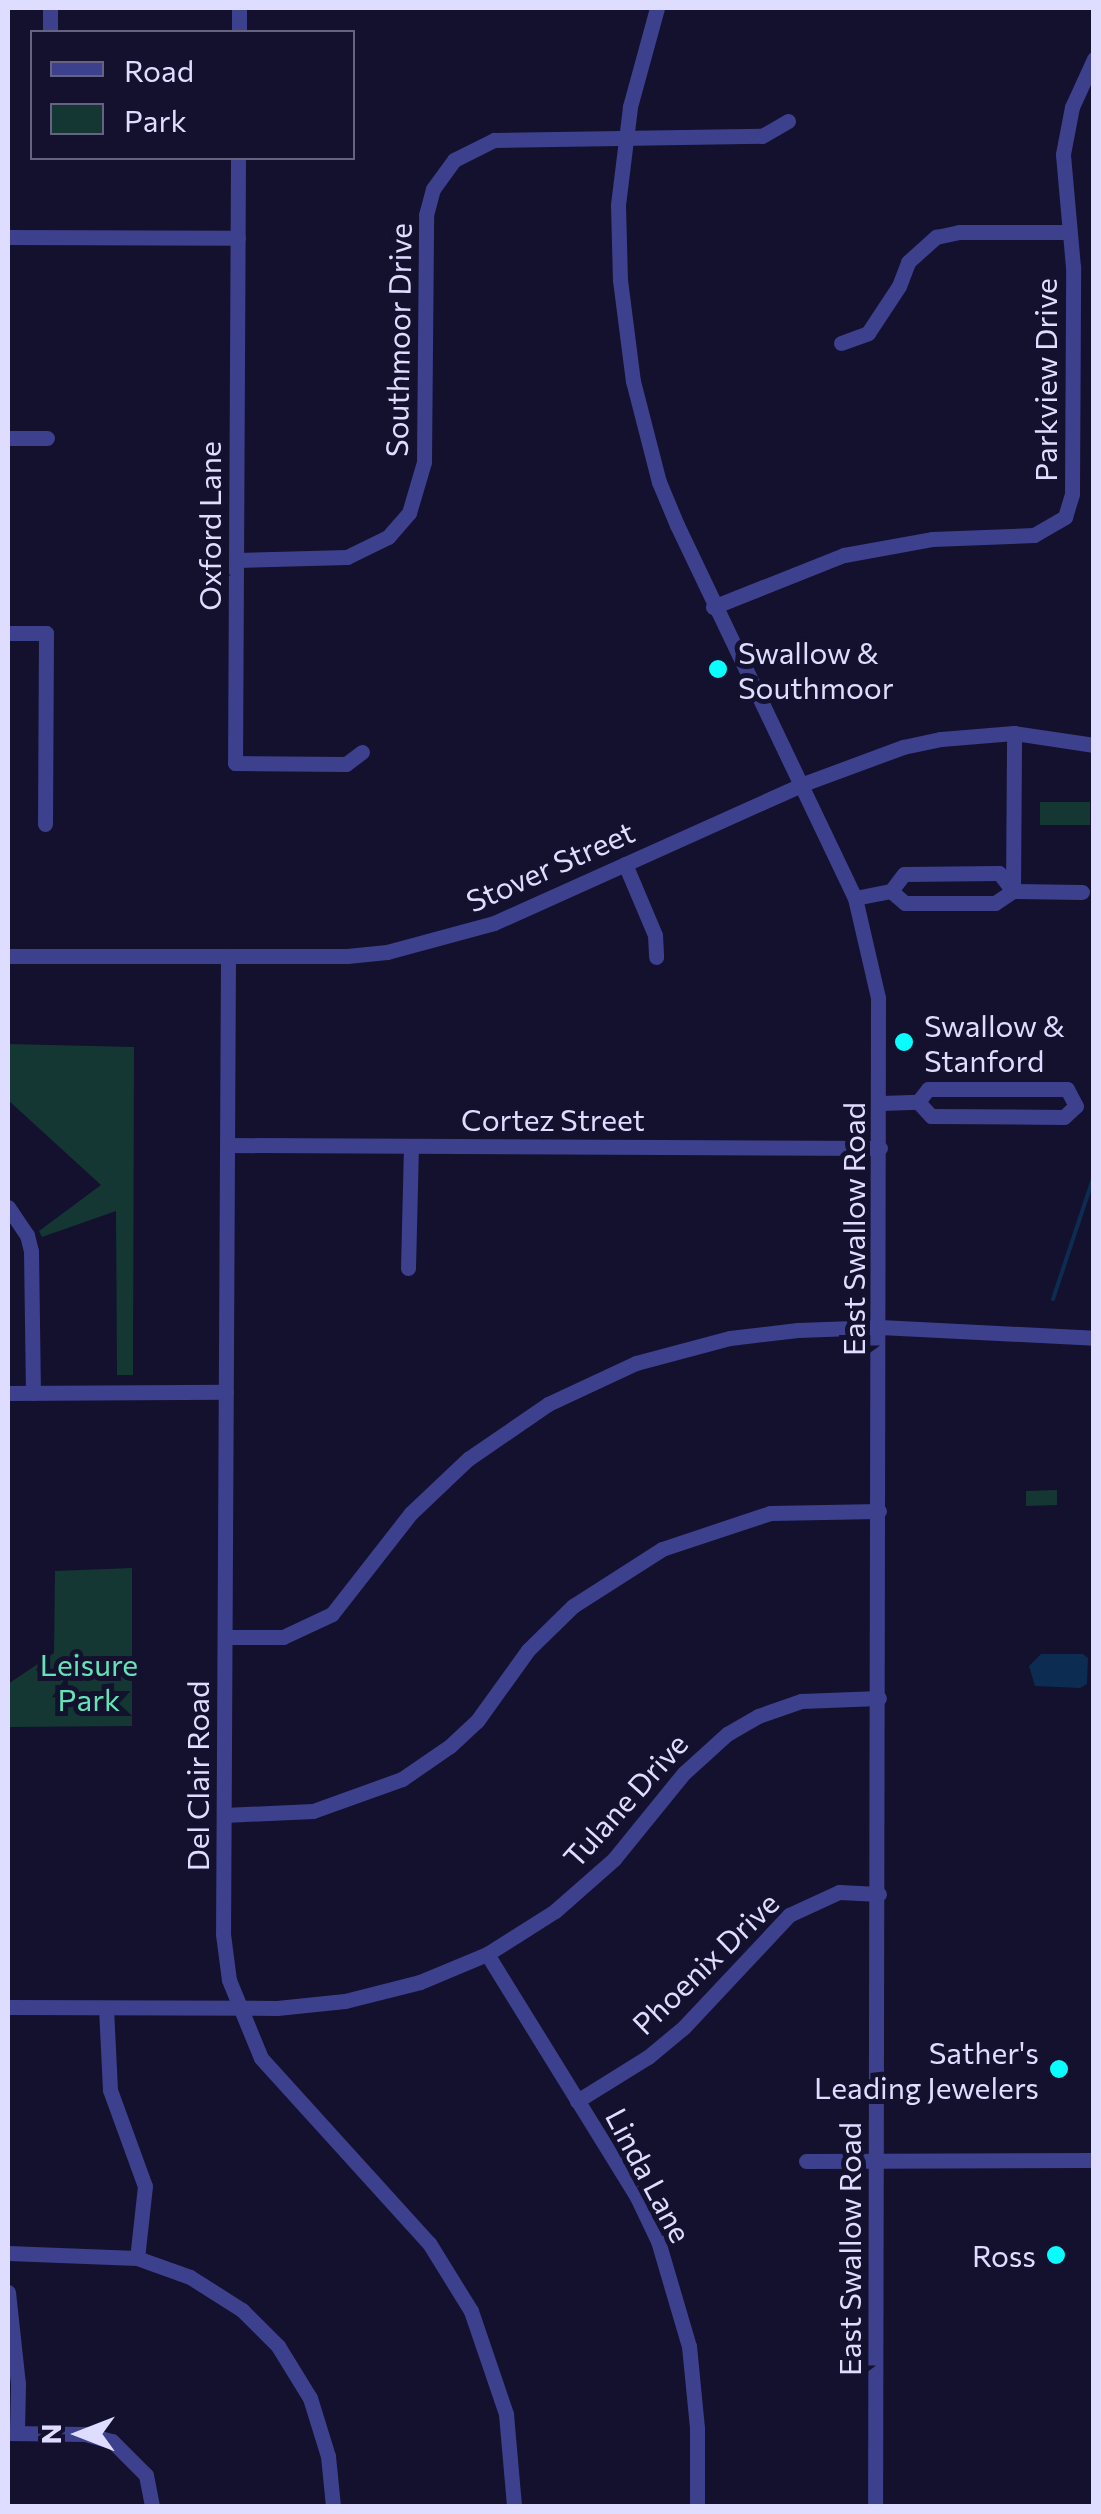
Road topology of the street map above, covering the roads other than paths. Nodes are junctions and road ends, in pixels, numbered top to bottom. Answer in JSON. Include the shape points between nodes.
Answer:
{"nodes":[{"id":1,"x":657,"y":8,"type":"edge"},
{"id":2,"x":1094,"y":59,"type":"edge"},
{"id":3,"x":788,"y":122,"type":"dead end"},
{"id":4,"x":625,"y":138,"type":"junction"},
{"id":5,"x":238,"y":160,"type":"edge"},
{"id":6,"x":1069,"y":232,"type":"junction"},
{"id":7,"x":8,"y":237,"type":"edge"},
{"id":8,"x":238,"y":238,"type":"junction"},
{"id":9,"x":841,"y":343,"type":"dead end"},
{"id":10,"x":8,"y":438,"type":"edge"},
{"id":11,"x":47,"y":438,"type":"dead end"},
{"id":12,"x":236,"y":560,"type":"junction"},
{"id":13,"x":713,"y":607,"type":"junction"},
{"id":14,"x":8,"y":633,"type":"edge"},
{"id":15,"x":1014,"y":734,"type":"junction"},
{"id":16,"x":1094,"y":745,"type":"edge"},
{"id":17,"x":362,"y":752,"type":"dead end"},
{"id":18,"x":802,"y":784,"type":"junction"},
{"id":19,"x":45,"y":824,"type":"dead end"},
{"id":20,"x":625,"y":864,"type":"junction"},
{"id":21,"x":891,"y":891,"type":"junction"},
{"id":22,"x":1013,"y":891,"type":"junction"},
{"id":23,"x":1082,"y":892,"type":"dead end"},
{"id":24,"x":855,"y":898,"type":"junction"},
{"id":25,"x":8,"y":956,"type":"edge"},
{"id":26,"x":228,"y":956,"type":"junction"},
{"id":27,"x":656,"y":957,"type":"dead end"},
{"id":28,"x":880,"y":1102,"type":"junction"},
{"id":29,"x":918,"y":1102,"type":"junction"},
{"id":30,"x":227,"y":1145,"type":"junction"},
{"id":31,"x":410,"y":1146,"type":"junction"},
{"id":32,"x":880,"y":1148,"type":"junction"},
{"id":33,"x":8,"y":1207,"type":"edge"},
{"id":34,"x":408,"y":1268,"type":"dead end"},
{"id":35,"x":880,"y":1326,"type":"junction"},
{"id":36,"x":1094,"y":1338,"type":"edge"},
{"id":37,"x":226,"y":1392,"type":"junction"},
{"id":38,"x":8,"y":1393,"type":"edge"},
{"id":39,"x":33,"y":1393,"type":"junction"},
{"id":40,"x":880,"y":1510,"type":"junction"},
{"id":41,"x":225,"y":1637,"type":"junction"},
{"id":42,"x":879,"y":1698,"type":"junction"},
{"id":43,"x":224,"y":1815,"type":"junction"},
{"id":44,"x":879,"y":1894,"type":"junction"},
{"id":45,"x":487,"y":1954,"type":"junction"},
{"id":46,"x":8,"y":2007,"type":"edge"},
{"id":47,"x":237,"y":2007,"type":"junction"},
{"id":48,"x":106,"y":2008,"type":"junction"},
{"id":49,"x":577,"y":2100,"type":"junction"},
{"id":50,"x":806,"y":2160,"type":"dead end"},
{"id":51,"x":1094,"y":2160,"type":"edge"},
{"id":52,"x":877,"y":2162,"type":"junction"},
{"id":53,"x":8,"y":2253,"type":"edge"},
{"id":54,"x":137,"y":2258,"type":"junction"},
{"id":55,"x":8,"y":2292,"type":"edge"},
{"id":56,"x":12,"y":2433,"type":"edge"},
{"id":57,"x":152,"y":2506,"type":"edge"},
{"id":58,"x":333,"y":2506,"type":"edge"},
{"id":59,"x":514,"y":2506,"type":"edge"},
{"id":60,"x":697,"y":2506,"type":"edge"},
{"id":61,"x":875,"y":2506,"type":"edge"}],
"edges":[{"from":1,"to":4,"type":"street","name":"East Swallow Road"},
{"from":2,"to":6,"type":"street","name":"Parkview Drive","via":[[1066,132]]},
{"from":3,"to":4,"type":"street","name":"Southmoor Drive","via":[[762,136]]},
{"from":4,"to":12,"type":"street","name":"Southmoor Drive","via":[[494,140],[469,150],[442,174],[426,215],[424,462],[416,500],[388,537],[360,553],[329,560]]},
{"from":4,"to":13,"type":"street","name":"East Swallow Road","via":[[620,280],[633,381],[660,482]]},
{"from":5,"to":8,"type":"street","name":"Oxford Lane"},
{"from":6,"to":9,"type":"street","via":[[936,236],[917,250],[868,333]]},
{"from":6,"to":13,"type":"street","name":"Parkview Drive","via":[[1072,494],[1056,526],[1034,535],[932,539],[844,555]]},
{"from":7,"to":8,"type":"street"},
{"from":8,"to":12,"type":"street","name":"Oxford Lane"},
{"from":10,"to":11,"type":"street"},
{"from":12,"to":17,"type":"street","name":"Oxford Lane","via":[[235,763],[346,764]]},
{"from":13,"to":18,"type":"street","name":"East Swallow Road"},
{"from":14,"to":19,"type":"street","via":[[46,633]]},
{"from":15,"to":16,"type":"street","name":"Stover Street"},
{"from":15,"to":18,"type":"street","name":"Stover Street","via":[[904,747]]},
{"from":15,"to":22,"type":"street"},
{"from":18,"to":20,"type":"street","name":"Stover Street"},
{"from":18,"to":24,"type":"street","name":"East Swallow Road"},
{"from":20,"to":26,"type":"street","name":"Stover Street","via":[[434,943],[348,956]]},
{"from":20,"to":27,"type":"street","via":[[655,935]]},
{"from":21,"to":22,"type":"street","via":[[905,903],[995,903]]},
{"from":21,"to":22,"type":"street","via":[[904,874],[999,874]]},
{"from":21,"to":24,"type":"street"},
{"from":22,"to":23,"type":"street"},
{"from":24,"to":28,"type":"street","name":"East Swallow Road","via":[[878,998]]},
{"from":25,"to":26,"type":"street","name":"Stover Street"},
{"from":26,"to":30,"type":"street","name":"Del Clair Road"},
{"from":28,"to":29,"type":"street"},
{"from":28,"to":32,"type":"street","name":"East Swallow Road"},
{"from":29,"to":29,"type":"street","via":[[928,1089],[1067,1089],[1076,1106],[1064,1118],[931,1116]]},
{"from":30,"to":31,"type":"street","name":"Cortez Street"},
{"from":30,"to":37,"type":"street","name":"Del Clair Road"},
{"from":31,"to":32,"type":"street","name":"Cortez Street"},
{"from":31,"to":34,"type":"street"},
{"from":32,"to":35,"type":"street","name":"East Swallow Road"},
{"from":33,"to":39,"type":"street","via":[[32,1251]]},
{"from":35,"to":36,"type":"street"},
{"from":35,"to":40,"type":"street","name":"East Swallow Road"},
{"from":35,"to":41,"type":"street","via":[[730,1338],[664,1354],[582,1386],[506,1430],[438,1485],[332,1614],[283,1637]]},
{"from":37,"to":39,"type":"street"},
{"from":37,"to":41,"type":"street","name":"Del Clair Road"},
{"from":38,"to":39,"type":"street"},
{"from":40,"to":42,"type":"street","name":"East Swallow Road"},
{"from":40,"to":43,"type":"street","via":[[770,1513],[662,1549],[573,1606],[528,1650],[478,1720],[414,1772],[338,1805],[286,1815]]},
{"from":41,"to":43,"type":"street","name":"Del Clair Road"},
{"from":42,"to":44,"type":"street","name":"East Swallow Road"},
{"from":42,"to":45,"type":"street","name":"Tulane Drive","via":[[801,1701],[728,1734],[684,1772],[586,1886]]},
{"from":43,"to":47,"type":"street","name":"Del Clair Road","via":[[223,1934]]},
{"from":44,"to":49,"type":"street","name":"Phoenix Drive","via":[[840,1892],[790,1914],[684,2028]]},
{"from":44,"to":52,"type":"street","name":"East Swallow Road"},
{"from":45,"to":47,"type":"street","name":"Tulane Drive","via":[[379,1994],[311,2006]]},
{"from":45,"to":49,"type":"street","name":"Linda Lane"},
{"from":46,"to":48,"type":"street","name":"Tulane Drive"},
{"from":47,"to":48,"type":"street","name":"Tulane Drive"},
{"from":47,"to":59,"type":"street","name":"Del Clair Road","via":[[251,2042],[280,2083],[402,2211],[462,2295],[486,2344],[506,2414]]},
{"from":48,"to":54,"type":"street","via":[[110,2090],[144,2186]]},
{"from":49,"to":60,"type":"street","name":"Linda Lane","via":[[637,2197],[670,2276],[695,2392]]},
{"from":50,"to":52,"type":"street"},
{"from":51,"to":52,"type":"street"},
{"from":52,"to":61,"type":"street","name":"East Swallow Road"},
{"from":53,"to":54,"type":"street"},
{"from":54,"to":58,"type":"street","via":[[219,2293],[278,2346],[321,2429]]},
{"from":55,"to":56,"type":"street","via":[[18,2384]]},
{"from":56,"to":57,"type":"street","via":[[112,2441],[146,2475]]}]}
